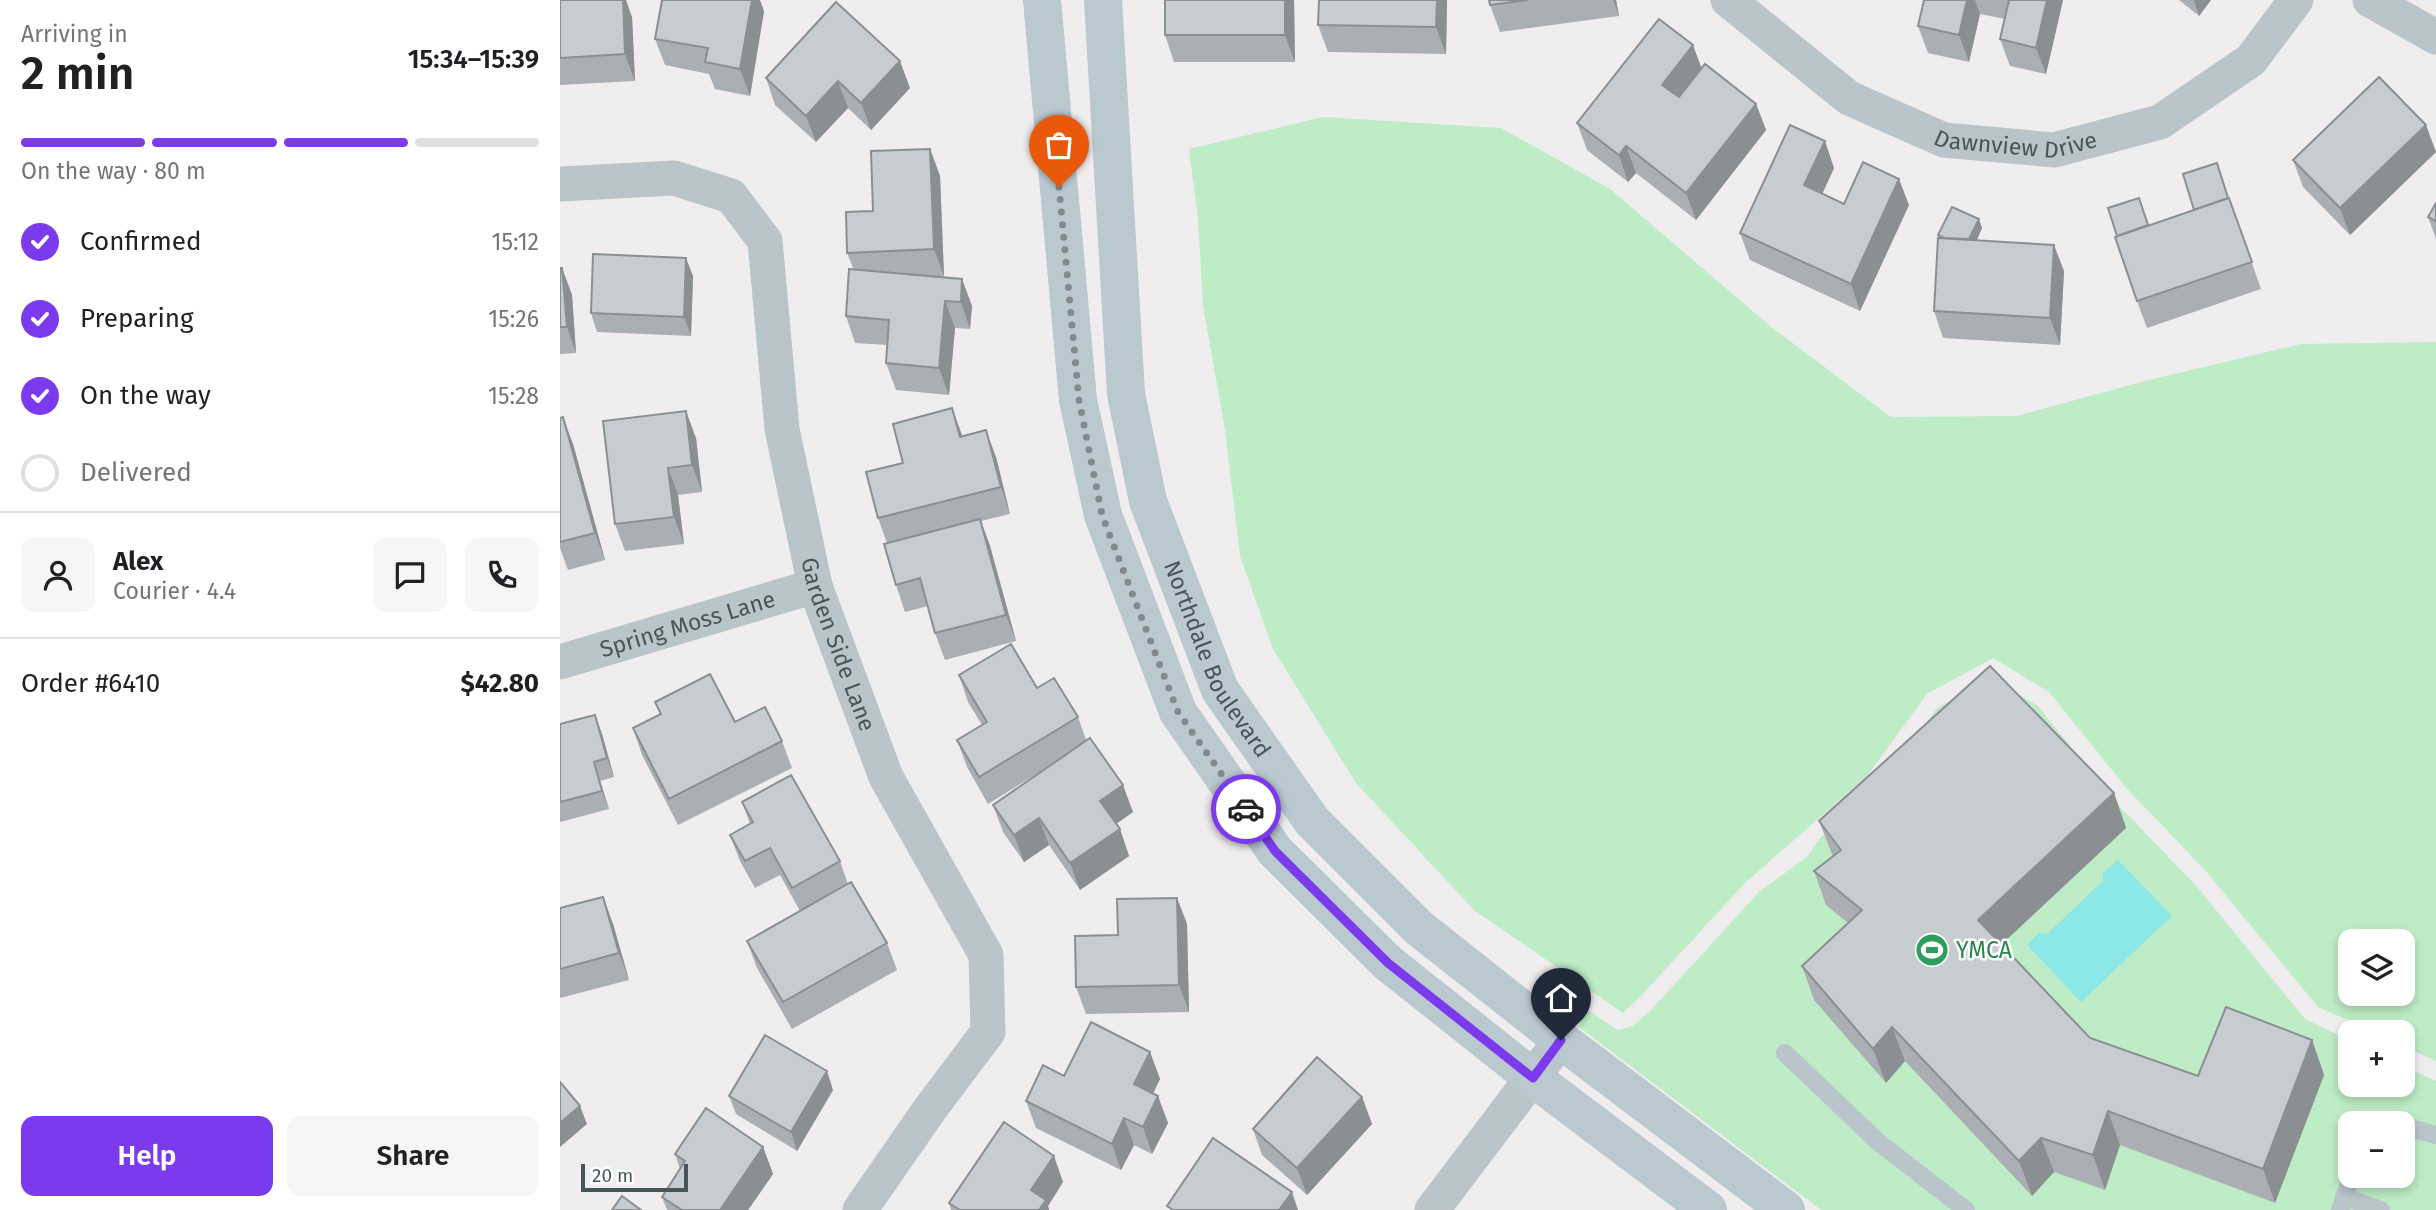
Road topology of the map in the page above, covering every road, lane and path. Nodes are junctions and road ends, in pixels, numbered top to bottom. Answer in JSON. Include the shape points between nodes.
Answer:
{"nodes":[{"id":1,"x":1042,"y":0,"type":"edge"},
{"id":2,"x":1103,"y":0,"type":"edge"},
{"id":3,"x":1728,"y":0,"type":"edge"},
{"id":4,"x":2296,"y":0,"type":"edge"},
{"id":5,"x":2370,"y":0,"type":"edge"},
{"id":6,"x":2436,"y":37,"type":"edge"},
{"id":7,"x":560,"y":184,"type":"edge"},
{"id":8,"x":815,"y":586,"type":"junction"},
{"id":9,"x":560,"y":662,"type":"edge"},
{"id":10,"x":1561,"y":1040,"type":"junction"},
{"id":11,"x":1785,"y":1052,"type":"dead end"},
{"id":12,"x":1533,"y":1078,"type":"junction"},
{"id":13,"x":2415,"y":1129,"type":"edge"},
{"id":14,"x":2436,"y":1135,"type":"edge"},
{"id":15,"x":2342,"y":1203,"type":"edge"},
{"id":16,"x":860,"y":1210,"type":"edge"},
{"id":17,"x":1432,"y":1210,"type":"edge"},
{"id":18,"x":1708,"y":1210,"type":"edge"},
{"id":19,"x":1786,"y":1210,"type":"edge"},
{"id":20,"x":1966,"y":1210,"type":"edge"},
{"id":21,"x":2381,"y":1210,"type":"edge"}],
"edges":[{"from":1,"to":12,"type":"street","via":[[1079,400],[1102,515],[1178,712],[1275,851],[1388,963]]},
{"from":2,"to":10,"type":"street","name":"Northdale Boulevard","via":[[1126,394],[1148,502],[1220,690],[1311,821],[1419,928]]},
{"from":3,"to":4,"type":"street","name":"Dawnview Drive","via":[[1849,98],[1944,140],[2054,150],[2160,122],[2251,60]]},
{"from":5,"to":6,"type":"street"},
{"from":7,"to":8,"type":"street","name":"Garden Side Lane","via":[[674,178],[731,196],[765,241],[782,429]]},
{"from":8,"to":9,"type":"street","name":"Spring Moss Lane"},
{"from":8,"to":16,"type":"street","name":"Garden Side Lane","via":[[887,777],[986,955],[988,1032]]},
{"from":10,"to":12,"type":"street"},
{"from":10,"to":19,"type":"street","name":"Northdale Boulevard"},
{"from":11,"to":20,"type":"lane","via":[[1877,1142]]},
{"from":12,"to":17,"type":"street"},
{"from":12,"to":18,"type":"street"},
{"from":13,"to":14,"type":"lane"},
{"from":15,"to":21,"type":"lane"}]}
